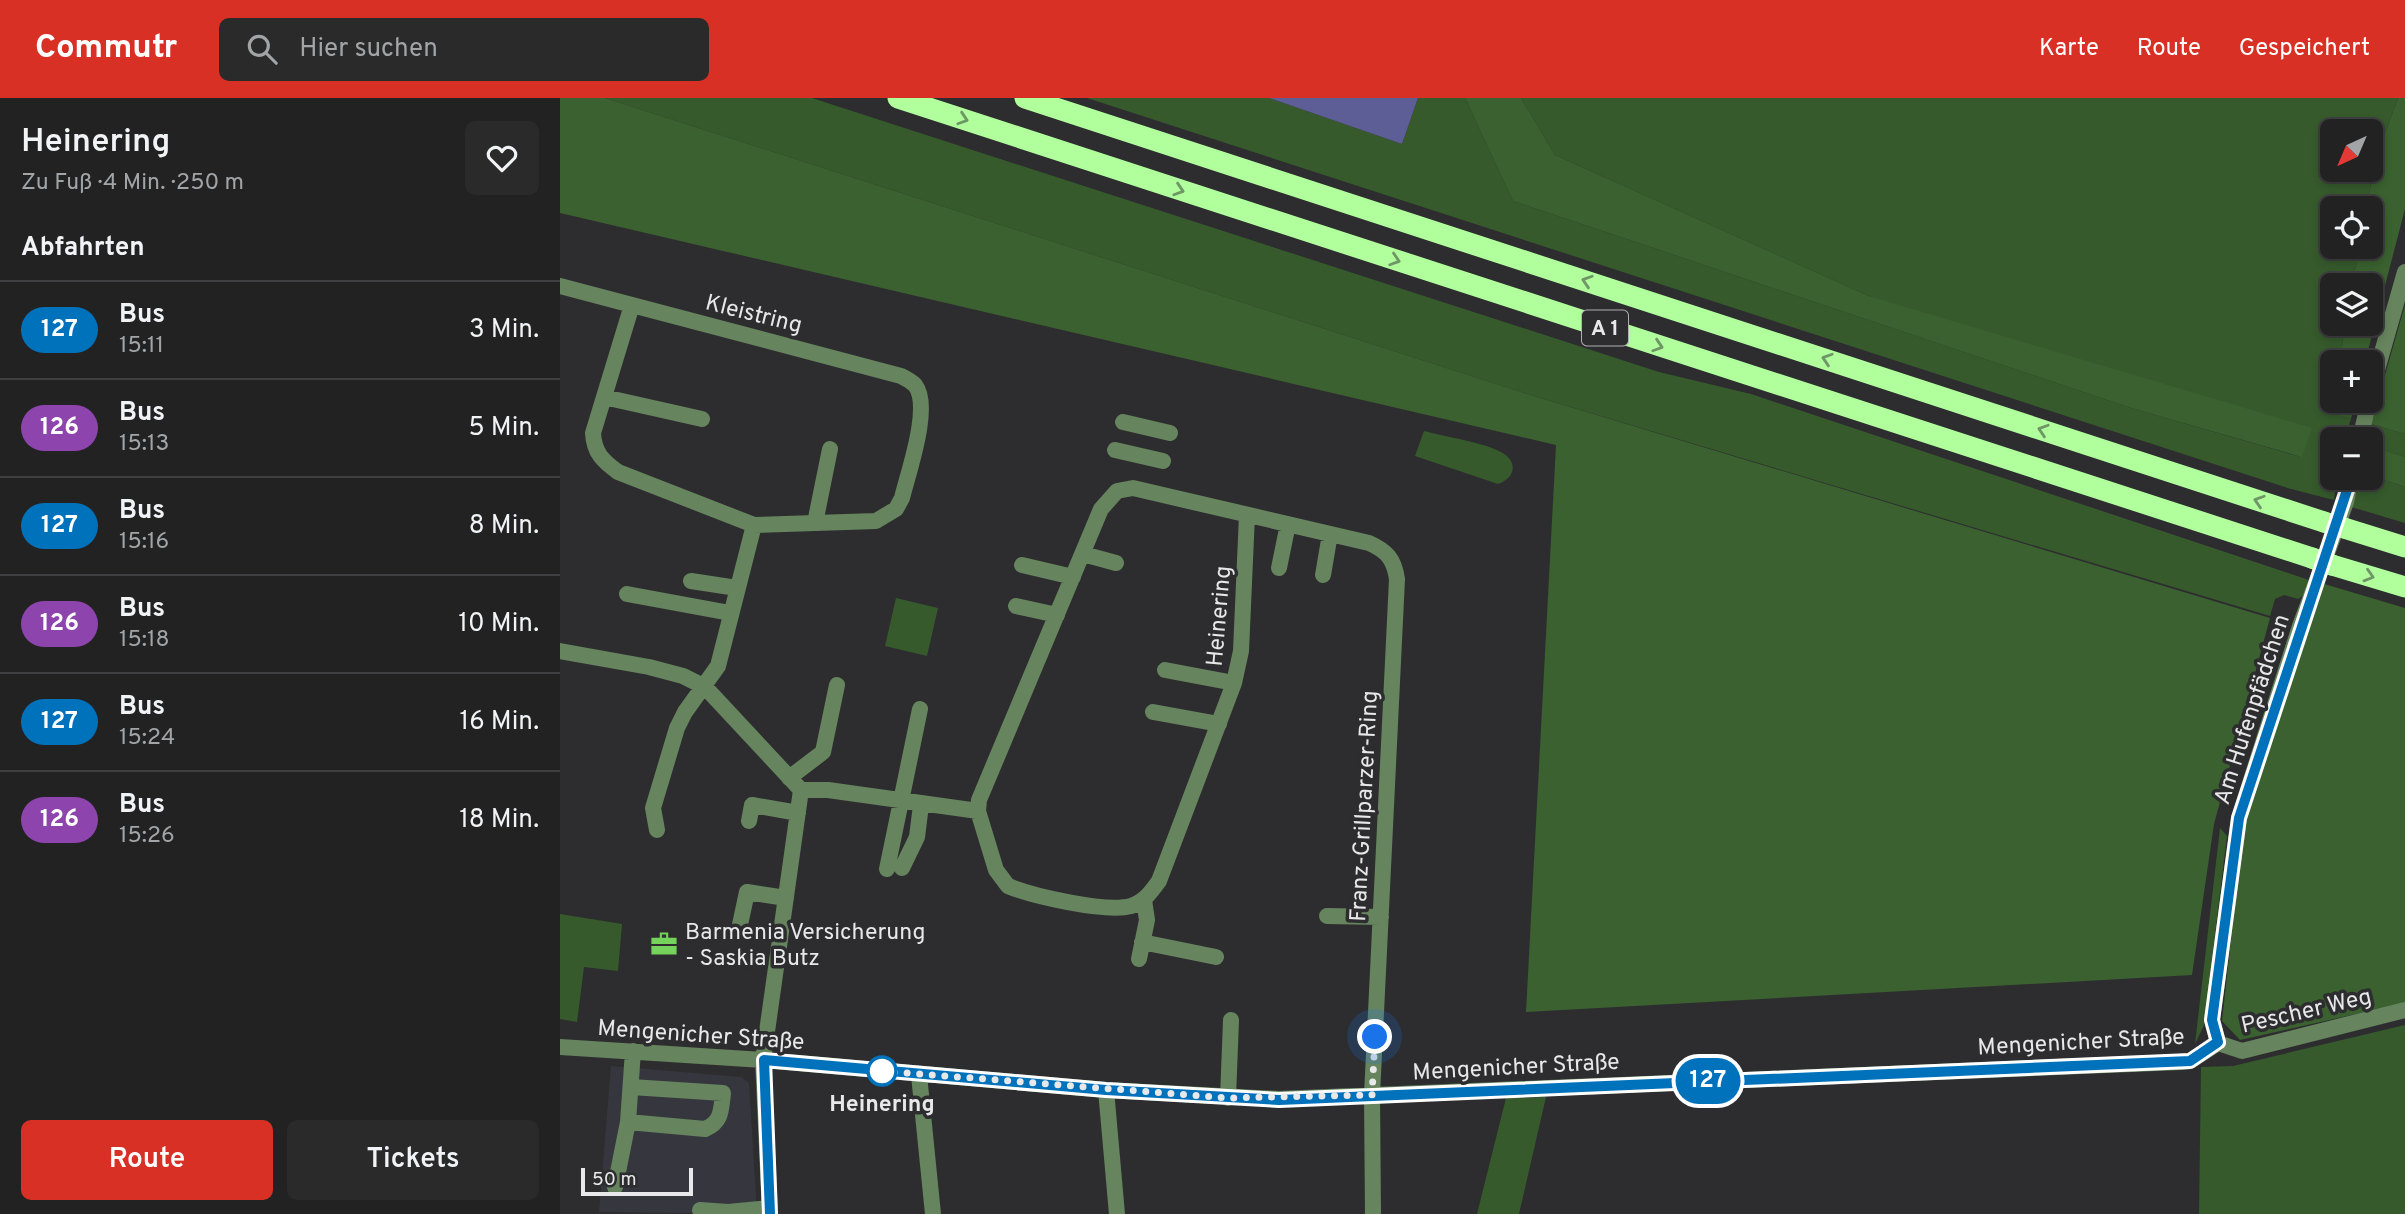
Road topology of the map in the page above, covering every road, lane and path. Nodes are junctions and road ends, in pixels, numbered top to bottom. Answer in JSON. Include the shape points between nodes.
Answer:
{"nodes":[{"id":1,"x":898,"y":98,"type":"edge"},
{"id":2,"x":1025,"y":98,"type":"edge"},
{"id":3,"x":2405,"y":272,"type":"edge"},
{"id":4,"x":560,"y":286,"type":"edge"},
{"id":5,"x":632,"y":305,"type":"junction"},
{"id":6,"x":2383,"y":350,"type":"edge"},
{"id":7,"x":604,"y":397,"type":"junction"},
{"id":8,"x":702,"y":419,"type":"dead end"},
{"id":9,"x":1123,"y":422,"type":"dead end"},
{"id":10,"x":1170,"y":433,"type":"dead end"},
{"id":11,"x":830,"y":449,"type":"dead end"},
{"id":12,"x":1115,"y":450,"type":"dead end"},
{"id":13,"x":1163,"y":461,"type":"dead end"},
{"id":14,"x":2348,"y":490,"type":"edge"},
{"id":15,"x":1247,"y":515,"type":"junction"},
{"id":16,"x":815,"y":523,"type":"junction"},
{"id":17,"x":1288,"y":524,"type":"junction"},
{"id":18,"x":754,"y":525,"type":"junction"},
{"id":19,"x":1331,"y":534,"type":"junction"},
{"id":20,"x":2405,"y":547,"type":"edge"},
{"id":21,"x":1083,"y":554,"type":"junction"},
{"id":22,"x":1116,"y":563,"type":"dead end"},
{"id":23,"x":1022,"y":565,"type":"dead end"},
{"id":24,"x":1279,"y":568,"type":"dead end"},
{"id":25,"x":1323,"y":575,"type":"dead end"},
{"id":26,"x":1073,"y":577,"type":"junction"},
{"id":27,"x":691,"y":581,"type":"dead end"},
{"id":28,"x":2405,"y":587,"type":"edge"},
{"id":29,"x":737,"y":588,"type":"junction"},
{"id":30,"x":627,"y":594,"type":"dead end"},
{"id":31,"x":1016,"y":607,"type":"dead end"},
{"id":32,"x":730,"y":613,"type":"junction"},
{"id":33,"x":1057,"y":615,"type":"junction"},
{"id":34,"x":560,"y":651,"type":"edge"},
{"id":35,"x":1165,"y":670,"type":"dead end"},
{"id":36,"x":1234,"y":683,"type":"junction"},
{"id":37,"x":837,"y":685,"type":"dead end"},
{"id":38,"x":705,"y":687,"type":"junction"},
{"id":39,"x":920,"y":709,"type":"dead end"},
{"id":40,"x":1153,"y":712,"type":"dead end"},
{"id":41,"x":1219,"y":724,"type":"junction"},
{"id":42,"x":789,"y":778,"type":"junction"},
{"id":43,"x":801,"y":790,"type":"junction"},
{"id":44,"x":899,"y":802,"type":"junction"},
{"id":45,"x":921,"y":805,"type":"junction"},
{"id":46,"x":978,"y":811,"type":"junction"},
{"id":47,"x":798,"y":813,"type":"junction"},
{"id":48,"x":749,"y":821,"type":"dead end"},
{"id":49,"x":657,"y":830,"type":"dead end"},
{"id":50,"x":786,"y":898,"type":"junction"},
{"id":51,"x":1144,"y":900,"type":"junction"},
{"id":52,"x":1327,"y":916,"type":"dead end"},
{"id":53,"x":1381,"y":917,"type":"junction"},
{"id":54,"x":738,"y":934,"type":"dead end"},
{"id":55,"x":1142,"y":942,"type":"junction"},
{"id":56,"x":1216,"y":957,"type":"dead end"},
{"id":57,"x":1139,"y":959,"type":"dead end"},
{"id":58,"x":2405,"y":1010,"type":"edge"},
{"id":59,"x":1231,"y":1020,"type":"dead end"},
{"id":60,"x":2218,"y":1042,"type":"junction"},
{"id":61,"x":560,"y":1047,"type":"edge"},
{"id":62,"x":633,"y":1051,"type":"junction"},
{"id":63,"x":764,"y":1060,"type":"junction"},
{"id":64,"x":919,"y":1075,"type":"junction"},
{"id":65,"x":631,"y":1087,"type":"junction"},
{"id":66,"x":1106,"y":1090,"type":"junction"},
{"id":67,"x":1372,"y":1095,"type":"junction"},
{"id":68,"x":1228,"y":1098,"type":"junction"},
{"id":69,"x":628,"y":1122,"type":"junction"},
{"id":70,"x":615,"y":1187,"type":"dead end"},
{"id":71,"x":700,"y":1210,"type":"dead end"},
{"id":72,"x":770,"y":1211,"type":"edge"},
{"id":73,"x":933,"y":1214,"type":"edge"},
{"id":74,"x":1117,"y":1214,"type":"edge"},
{"id":75,"x":1373,"y":1214,"type":"edge"}],
"edges":[{"from":1,"to":28,"type":"highway","number":"A 1","one_way":true},
{"from":20,"to":2,"type":"highway","number":"A 1","one_way":true},
{"from":3,"to":6,"type":"street"},
{"from":4,"to":5,"type":"street"},
{"from":5,"to":7,"type":"street","name":"Kleistring"},
{"from":5,"to":16,"type":"street","name":"Kleistring","via":[[901,376],[915,385],[921,416],[896,509],[876,521]]},
{"from":7,"to":8,"type":"street"},
{"from":7,"to":18,"type":"street","name":"Kleistring","via":[[593,433],[603,461],[618,472]]},
{"from":9,"to":10,"type":"street"},
{"from":11,"to":16,"type":"street"},
{"from":12,"to":13,"type":"street"},
{"from":14,"to":60,"type":"street","name":"Am Hufenpfädchen","via":[[2239,818],[2212,1020]]},
{"from":15,"to":17,"type":"street"},
{"from":15,"to":21,"type":"street","via":[[1126,488],[1105,503]]},
{"from":15,"to":36,"type":"street","name":"Heinering","via":[[1241,651]]},
{"from":16,"to":18,"type":"street","name":"Kleistring"},
{"from":17,"to":19,"type":"street"},
{"from":17,"to":24,"type":"street"},
{"from":18,"to":29,"type":"street"},
{"from":19,"to":25,"type":"street"},
{"from":19,"to":53,"type":"street","name":"Franz-Grillparzer-Ring","via":[[1385,551],[1397,579]]},
{"from":21,"to":22,"type":"street"},
{"from":21,"to":26,"type":"street"},
{"from":23,"to":26,"type":"street"},
{"from":26,"to":33,"type":"street"},
{"from":27,"to":29,"type":"street"},
{"from":29,"to":32,"type":"street"},
{"from":30,"to":32,"type":"street"},
{"from":31,"to":33,"type":"street"},
{"from":32,"to":38,"type":"street","via":[[718,666]]},
{"from":33,"to":46,"type":"street"},
{"from":34,"to":38,"type":"street","via":[[649,667]]},
{"from":35,"to":36,"type":"street"},
{"from":36,"to":41,"type":"street","name":"Heinering"},
{"from":37,"to":42,"type":"street","via":[[823,752]]},
{"from":38,"to":42,"type":"street"},
{"from":38,"to":49,"type":"street","via":[[677,728],[653,808]]},
{"from":39,"to":44,"type":"street"},
{"from":40,"to":41,"type":"street"},
{"from":41,"to":51,"type":"street","name":"Heinering","via":[[1159,881]]},
{"from":42,"to":43,"type":"street"},
{"from":43,"to":44,"type":"street"},
{"from":43,"to":47,"type":"street"},
{"from":44,"to":45,"type":"street"},
{"from":44,"to":45,"type":"street","via":[[895,869],[917,837]]},
{"from":45,"to":46,"type":"street"},
{"from":46,"to":51,"type":"street","via":[[996,870],[1008,886],[1105,907]]},
{"from":47,"to":48,"type":"street","via":[[751,805]]},
{"from":47,"to":50,"type":"street"},
{"from":50,"to":54,"type":"street","via":[[747,892]]},
{"from":50,"to":63,"type":"street"},
{"from":51,"to":55,"type":"street","via":[[1147,920]]},
{"from":52,"to":53,"type":"street"},
{"from":53,"to":67,"type":"street","name":"Franz-Grillparzer-Ring"},
{"from":55,"to":56,"type":"street"},
{"from":55,"to":57,"type":"street"},
{"from":58,"to":60,"type":"street","name":"Pescher Weg","via":[[2242,1051]]},
{"from":59,"to":68,"type":"street"},
{"from":60,"to":67,"type":"street","name":"Mengenicher Straße","via":[[2181,1062]]},
{"from":61,"to":62,"type":"street","name":"Mengenicher Straße"},
{"from":62,"to":63,"type":"street","name":"Mengenicher Straße"},
{"from":62,"to":65,"type":"street"},
{"from":63,"to":64,"type":"street","name":"Mengenicher Straße"},
{"from":63,"to":72,"type":"street"},
{"from":64,"to":66,"type":"street","name":"Mengenicher Straße"},
{"from":64,"to":73,"type":"street"},
{"from":65,"to":69,"type":"street"},
{"from":65,"to":69,"type":"street","via":[[723,1093],[720,1116],[715,1125],[705,1129]]},
{"from":66,"to":68,"type":"street","name":"Mengenicher Straße"},
{"from":66,"to":74,"type":"street"},
{"from":67,"to":68,"type":"street","name":"Mengenicher Straße"},
{"from":67,"to":75,"type":"street","name":"Franz-Grillparzer-Ring"},
{"from":69,"to":70,"type":"street"},
{"from":71,"to":72,"type":"street"}]}
